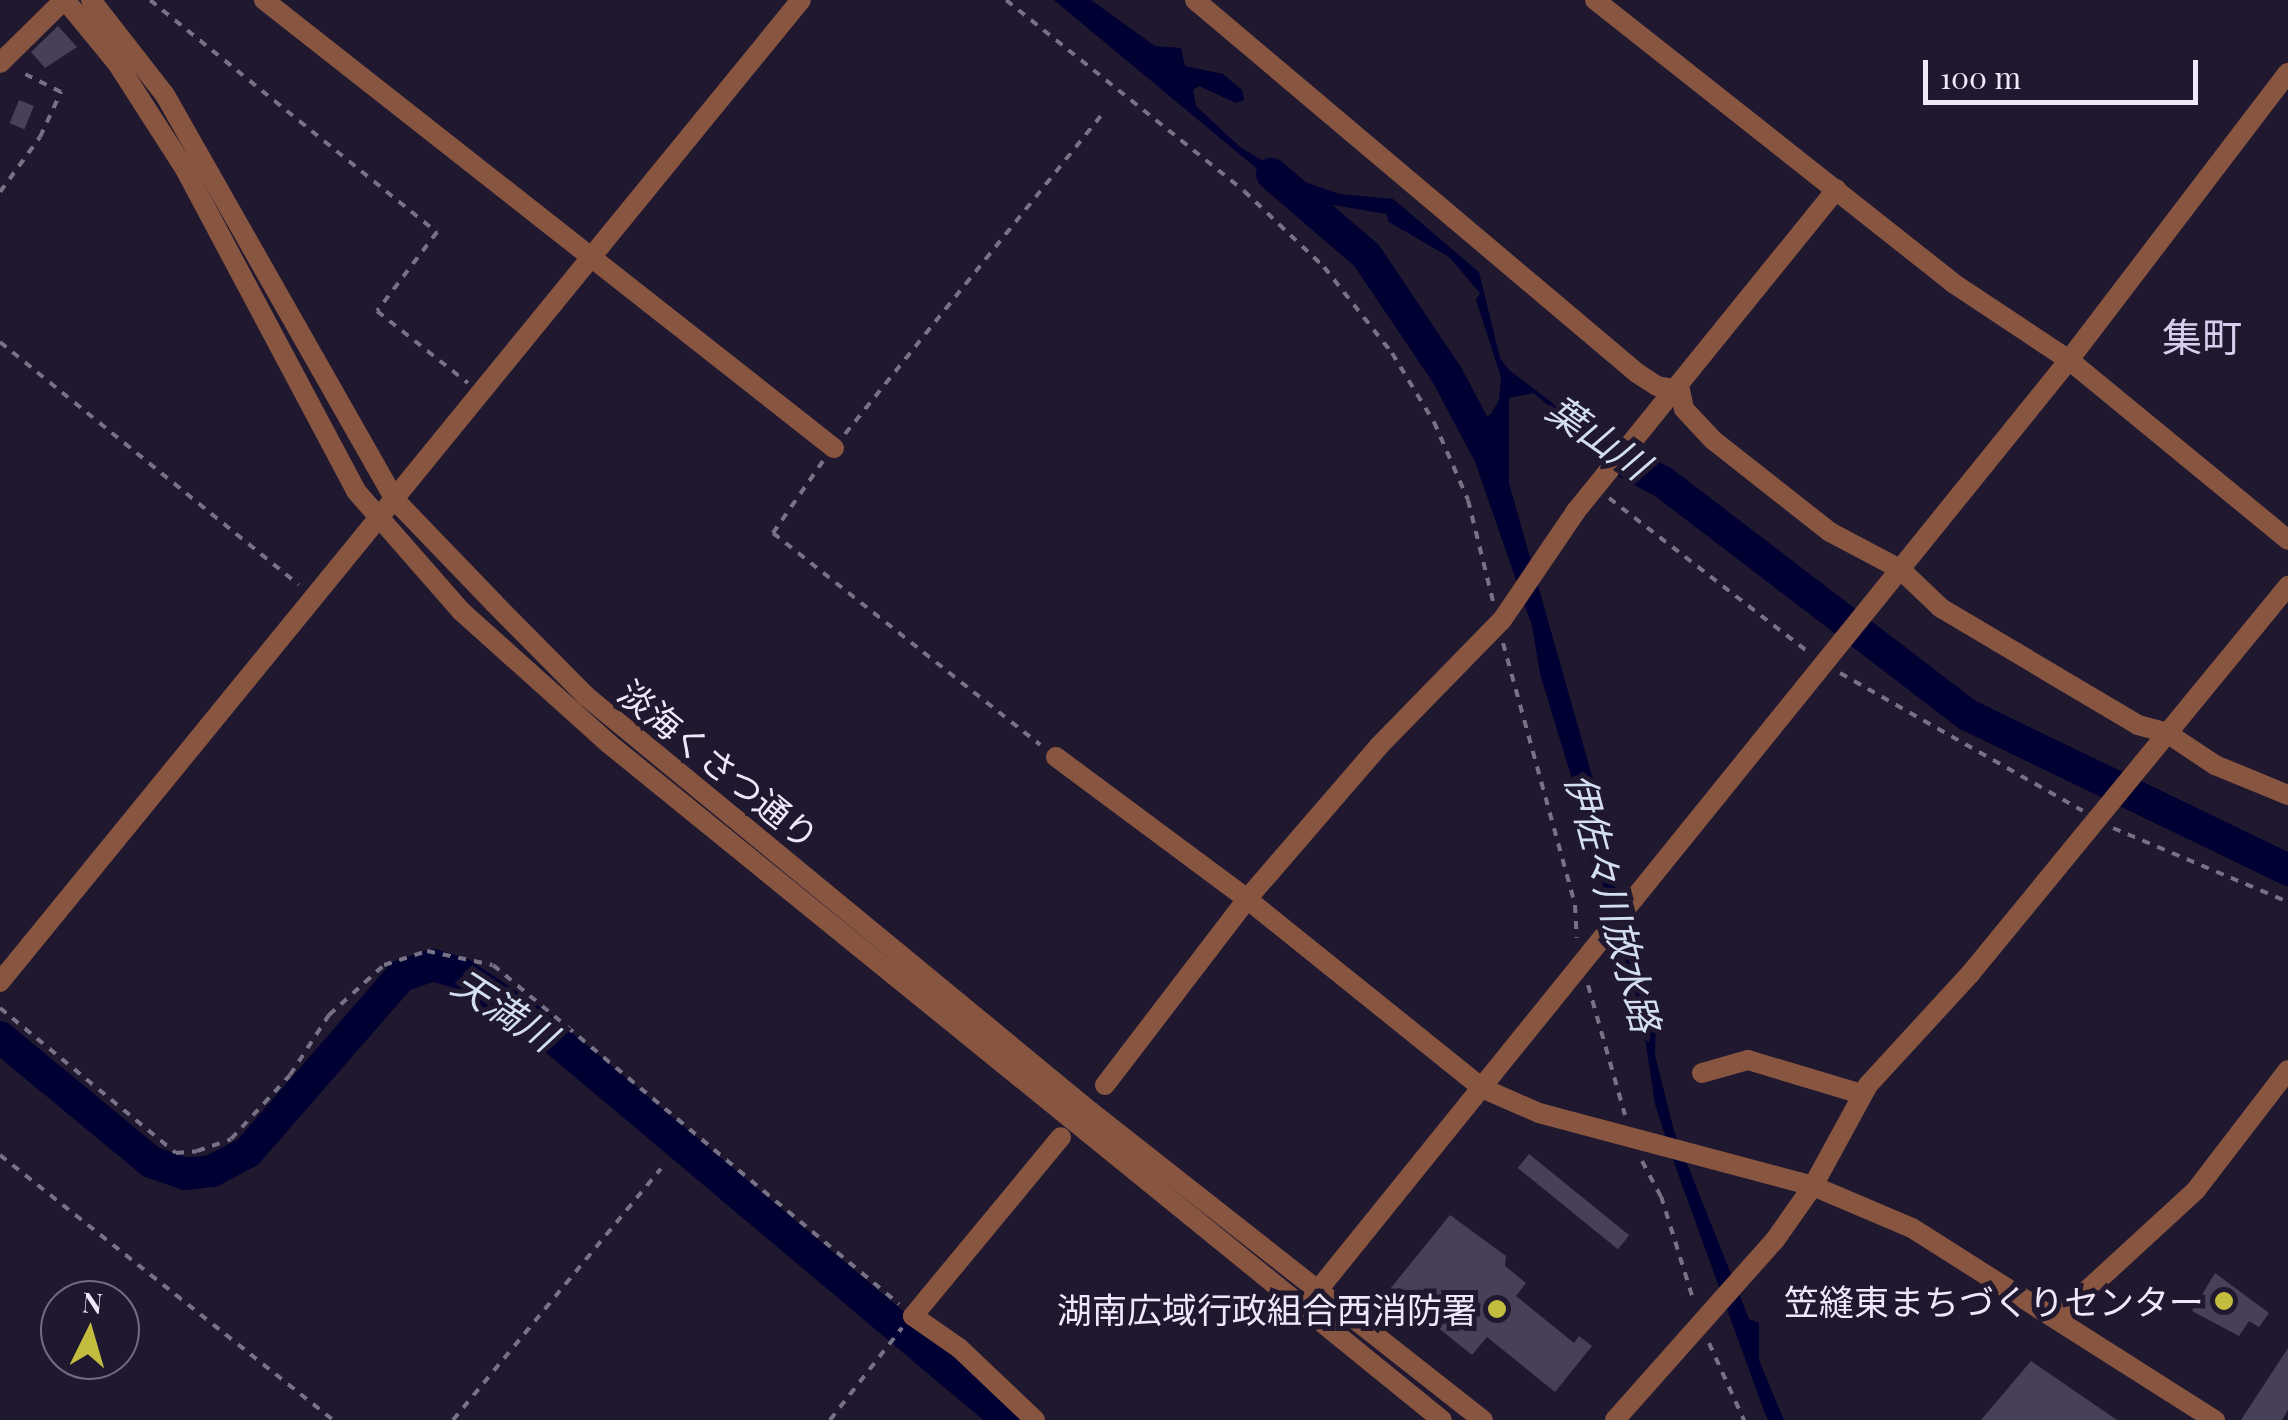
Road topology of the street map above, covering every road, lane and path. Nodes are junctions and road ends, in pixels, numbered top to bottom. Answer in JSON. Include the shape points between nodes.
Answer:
{"nodes":[{"id":1,"x":65,"y":0,"type":"edge"},
{"id":2,"x":91,"y":0,"type":"edge"},
{"id":3,"x":150,"y":0,"type":"edge"},
{"id":4,"x":264,"y":0,"type":"edge"},
{"id":5,"x":801,"y":0,"type":"edge"},
{"id":6,"x":1196,"y":0,"type":"edge"},
{"id":7,"x":1596,"y":0,"type":"edge"},
{"id":8,"x":0,"y":63,"type":"edge"},
{"id":9,"x":2288,"y":73,"type":"edge"},
{"id":10,"x":1102,"y":114,"type":"dead end"},
{"id":11,"x":1837,"y":189,"type":"junction"},
{"id":12,"x":0,"y":192,"type":"edge"},
{"id":13,"x":594,"y":258,"type":"junction"},
{"id":14,"x":0,"y":342,"type":"edge"},
{"id":15,"x":2068,"y":360,"type":"junction"},
{"id":16,"x":1680,"y":390,"type":"junction"},
{"id":17,"x":482,"y":393,"type":"junction"},
{"id":18,"x":834,"y":448,"type":"junction"},
{"id":19,"x":1598,"y":488,"type":"junction"},
{"id":20,"x":395,"y":500,"type":"junction"},
{"id":21,"x":377,"y":520,"type":"junction"},
{"id":22,"x":2288,"y":540,"type":"edge"},
{"id":23,"x":1900,"y":569,"type":"junction"},
{"id":24,"x":2288,"y":586,"type":"edge"},
{"id":25,"x":312,"y":596,"type":"junction"},
{"id":26,"x":1823,"y":664,"type":"junction"},
{"id":27,"x":2165,"y":735,"type":"junction"},
{"id":28,"x":1056,"y":758,"type":"joint"},
{"id":29,"x":2288,"y":795,"type":"edge"},
{"id":30,"x":2098,"y":817,"type":"junction"},
{"id":31,"x":1247,"y":900,"type":"junction"},
{"id":32,"x":2288,"y":902,"type":"edge"},
{"id":33,"x":0,"y":982,"type":"edge"},
{"id":34,"x":0,"y":1008,"type":"edge"},
{"id":35,"x":2288,"y":1070,"type":"edge"},
{"id":36,"x":1702,"y":1073,"type":"dead end"},
{"id":37,"x":1105,"y":1085,"type":"dead end"},
{"id":38,"x":1482,"y":1088,"type":"junction"},
{"id":39,"x":1861,"y":1094,"type":"junction"},
{"id":40,"x":1061,"y":1137,"type":"dead end"},
{"id":41,"x":0,"y":1155,"type":"edge"},
{"id":42,"x":661,"y":1169,"type":"dead end"},
{"id":43,"x":1813,"y":1186,"type":"junction"},
{"id":44,"x":1321,"y":1286,"type":"junction"},
{"id":45,"x":1305,"y":1308,"type":"junction"},
{"id":46,"x":913,"y":1316,"type":"junction"},
{"id":47,"x":2058,"y":1317,"type":"junction"},
{"id":48,"x":333,"y":1420,"type":"edge"},
{"id":49,"x":453,"y":1420,"type":"edge"},
{"id":50,"x":830,"y":1420,"type":"edge"},
{"id":51,"x":1034,"y":1420,"type":"edge"},
{"id":52,"x":1442,"y":1420,"type":"edge"},
{"id":53,"x":1483,"y":1420,"type":"edge"},
{"id":54,"x":1615,"y":1420,"type":"edge"},
{"id":55,"x":2216,"y":1420,"type":"edge"}],
"edges":[{"from":1,"to":8,"type":"street"},
{"from":1,"to":21,"type":"street","name":"淡海くさつ通り","via":[[118,63],[185,169],[307,409]]},
{"from":2,"to":20,"type":"street","name":"淡海くさつ通り","via":[[165,95]]},
{"from":3,"to":17,"type":"path","via":[[438,232],[377,311]]},
{"from":4,"to":13,"type":"street"},
{"from":5,"to":13,"type":"street"},
{"from":6,"to":16,"type":"street","via":[[1637,372],[1657,386]]},
{"from":7,"to":11,"type":"street"},
{"from":8,"to":12,"type":"path","via":[[61,92]]},
{"from":9,"to":15,"type":"street"},
{"from":10,"to":18,"type":"path"},
{"from":11,"to":15,"type":"street","via":[[1953,283]]},
{"from":11,"to":16,"type":"street"},
{"from":13,"to":17,"type":"street"},
{"from":13,"to":18,"type":"street"},
{"from":14,"to":25,"type":"path"},
{"from":15,"to":22,"type":"street"},
{"from":15,"to":23,"type":"street"},
{"from":16,"to":19,"type":"street"},
{"from":16,"to":23,"type":"street","via":[[1684,410],[1728,452],[1830,532]]},
{"from":17,"to":20,"type":"street"},
{"from":18,"to":28,"type":"path","via":[[773,533]]},
{"from":19,"to":26,"type":"path"},
{"from":19,"to":31,"type":"street","via":[[1502,620],[1378,747]]},
{"from":20,"to":21,"type":"street"},
{"from":20,"to":44,"type":"street","name":"淡海くさつ通り","via":[[586,696],[1090,1110]]},
{"from":21,"to":25,"type":"street"},
{"from":21,"to":45,"type":"street","name":"淡海くさつ通り","via":[[461,610],[608,743]]},
{"from":23,"to":26,"type":"street"},
{"from":23,"to":27,"type":"street","via":[[1941,608],[2013,654]]},
{"from":24,"to":27,"type":"street"},
{"from":25,"to":33,"type":"street"},
{"from":26,"to":30,"type":"path"},
{"from":26,"to":38,"type":"street"},
{"from":27,"to":29,"type":"street","via":[[2215,765]]},
{"from":27,"to":30,"type":"street"},
{"from":28,"to":31,"type":"street"},
{"from":30,"to":32,"type":"path"},
{"from":30,"to":39,"type":"street"},
{"from":31,"to":37,"type":"street"},
{"from":31,"to":38,"type":"street"},
{"from":34,"to":46,"type":"path","via":[[176,1153],[231,1140],[290,1075],[329,1015],[384,965],[428,951],[493,965]]},
{"from":35,"to":47,"type":"street","via":[[2196,1190]]},
{"from":36,"to":39,"type":"street","via":[[1748,1060]]},
{"from":38,"to":43,"type":"street","via":[[1539,1113]]},
{"from":38,"to":44,"type":"street"},
{"from":39,"to":43,"type":"street"},
{"from":40,"to":46,"type":"street"},
{"from":41,"to":48,"type":"path"},
{"from":42,"to":49,"type":"path"},
{"from":43,"to":47,"type":"street","via":[[1912,1228]]},
{"from":43,"to":54,"type":"street","via":[[1759,1260]]},
{"from":44,"to":45,"type":"street"},
{"from":44,"to":53,"type":"street","name":"淡海くさつ通り"},
{"from":45,"to":52,"type":"street","name":"淡海くさつ通り"},
{"from":46,"to":50,"type":"path"},
{"from":46,"to":51,"type":"street","via":[[960,1348]]},
{"from":47,"to":55,"type":"street"}]}
